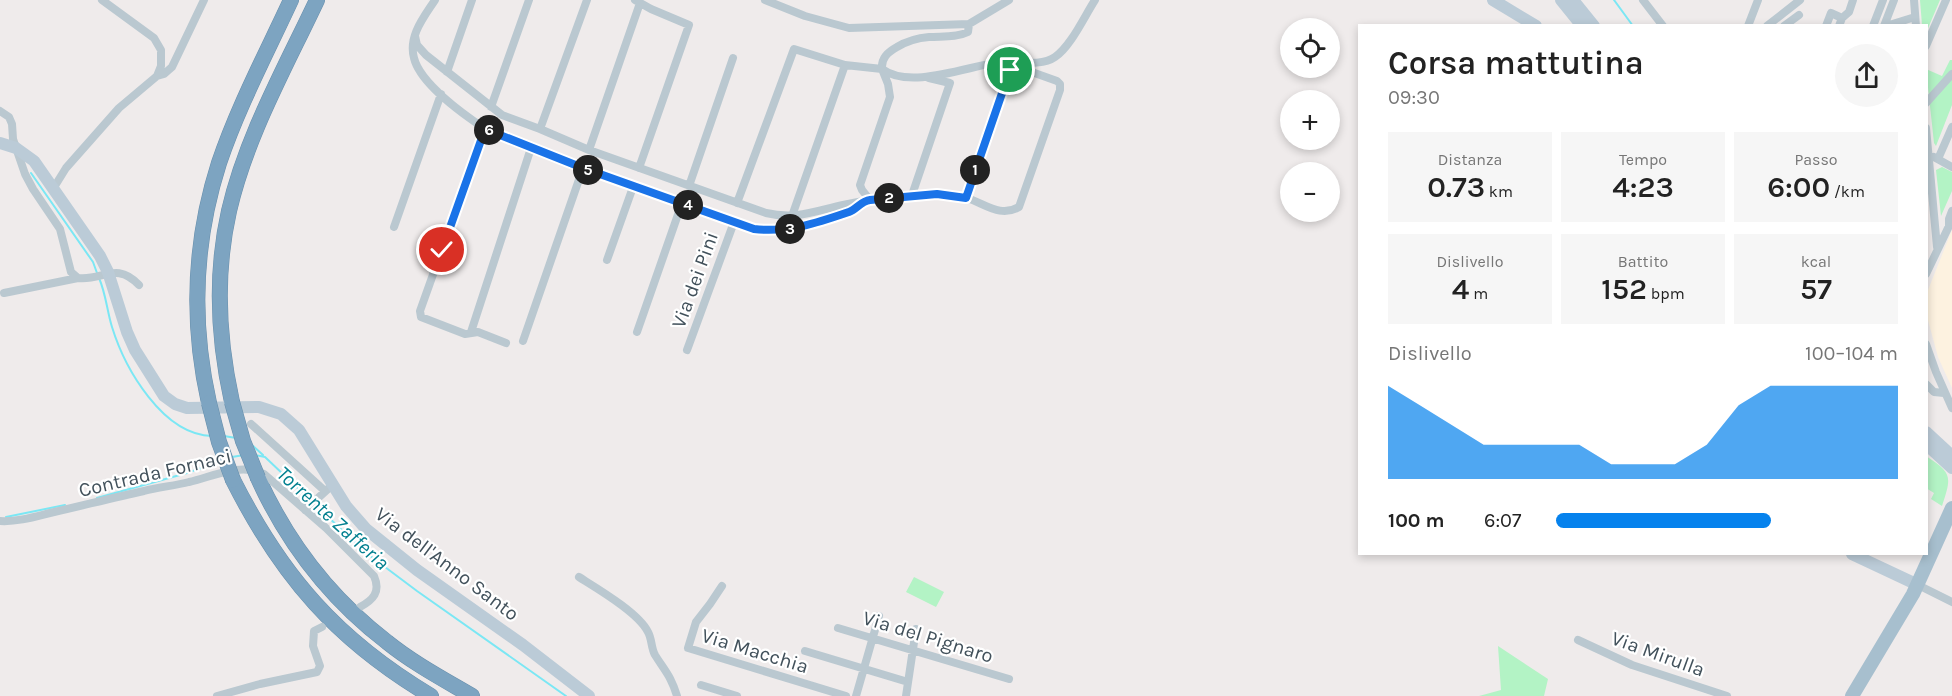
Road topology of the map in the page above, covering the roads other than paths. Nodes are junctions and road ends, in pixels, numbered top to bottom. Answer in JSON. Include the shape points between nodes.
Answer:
{"nodes":[{"id":1,"x":102,"y":0,"type":"edge"},
{"id":2,"x":204,"y":0,"type":"edge"},
{"id":3,"x":291,"y":0,"type":"edge"},
{"id":4,"x":317,"y":0,"type":"edge"},
{"id":5,"x":435,"y":0,"type":"edge"},
{"id":6,"x":472,"y":0,"type":"edge"},
{"id":7,"x":529,"y":0,"type":"edge"},
{"id":8,"x":587,"y":0,"type":"edge"},
{"id":9,"x":765,"y":0,"type":"edge"},
{"id":10,"x":1009,"y":0,"type":"edge"},
{"id":11,"x":1095,"y":0,"type":"edge"},
{"id":12,"x":1493,"y":0,"type":"edge"},
{"id":13,"x":1561,"y":0,"type":"edge"},
{"id":14,"x":1574,"y":0,"type":"edge"},
{"id":15,"x":1643,"y":0,"type":"edge"},
{"id":16,"x":1758,"y":0,"type":"edge"},
{"id":17,"x":1800,"y":0,"type":"edge"},
{"id":18,"x":1854,"y":0,"type":"edge"},
{"id":19,"x":1883,"y":0,"type":"edge"},
{"id":20,"x":1894,"y":0,"type":"edge"},
{"id":21,"x":1914,"y":0,"type":"edge"},
{"id":22,"x":1946,"y":0,"type":"edge"},
{"id":23,"x":637,"y":2,"type":"edge"},
{"id":24,"x":1879,"y":11,"type":"junction"},
{"id":25,"x":1888,"y":15,"type":"junction"},
{"id":26,"x":1916,"y":21,"type":"edge"},
{"id":27,"x":1840,"y":22,"type":"edge"},
{"id":28,"x":969,"y":24,"type":"junction"},
{"id":29,"x":1533,"y":24,"type":"edge"},
{"id":30,"x":1580,"y":24,"type":"edge"},
{"id":31,"x":1592,"y":24,"type":"edge"},
{"id":32,"x":1661,"y":24,"type":"edge"},
{"id":33,"x":1749,"y":24,"type":"edge"},
{"id":34,"x":1770,"y":24,"type":"edge"},
{"id":35,"x":1787,"y":24,"type":"edge"},
{"id":36,"x":1795,"y":24,"type":"edge"},
{"id":37,"x":1827,"y":24,"type":"edge"},
{"id":38,"x":1874,"y":24,"type":"edge"},
{"id":39,"x":1886,"y":24,"type":"edge"},
{"id":40,"x":1897,"y":24,"type":"edge"},
{"id":41,"x":415,"y":36,"type":"junction"},
{"id":42,"x":1928,"y":41,"type":"edge"},
{"id":43,"x":733,"y":57,"type":"dead end"},
{"id":44,"x":1011,"y":62,"type":"junction"},
{"id":45,"x":845,"y":65,"type":"junction"},
{"id":46,"x":882,"y":69,"type":"junction"},
{"id":47,"x":447,"y":72,"type":"junction"},
{"id":48,"x":1952,"y":74,"type":"edge"},
{"id":49,"x":157,"y":76,"type":"junction"},
{"id":50,"x":921,"y":76,"type":"junction"},
{"id":51,"x":441,"y":94,"type":"junction"},
{"id":52,"x":1928,"y":101,"type":"edge"},
{"id":53,"x":491,"y":106,"type":"junction"},
{"id":54,"x":0,"y":111,"type":"edge"},
{"id":55,"x":1952,"y":127,"type":"edge"},
{"id":56,"x":485,"y":129,"type":"junction"},
{"id":57,"x":540,"y":129,"type":"junction"},
{"id":58,"x":0,"y":143,"type":"edge"},
{"id":59,"x":16,"y":148,"type":"junction"},
{"id":60,"x":531,"y":148,"type":"junction"},
{"id":61,"x":589,"y":150,"type":"junction"},
{"id":62,"x":1928,"y":154,"type":"joint"},
{"id":63,"x":1938,"y":159,"type":"junction"},
{"id":64,"x":1952,"y":167,"type":"edge"},
{"id":65,"x":583,"y":168,"type":"junction"},
{"id":66,"x":639,"y":168,"type":"junction"},
{"id":67,"x":689,"y":186,"type":"junction"},
{"id":68,"x":633,"y":187,"type":"junction"},
{"id":69,"x":53,"y":189,"type":"junction"},
{"id":70,"x":912,"y":195,"type":"junction"},
{"id":71,"x":966,"y":198,"type":"junction"},
{"id":72,"x":867,"y":200,"type":"junction"},
{"id":73,"x":682,"y":203,"type":"junction"},
{"id":74,"x":737,"y":203,"type":"junction"},
{"id":75,"x":1952,"y":211,"type":"edge"},
{"id":76,"x":792,"y":216,"type":"junction"},
{"id":77,"x":734,"y":222,"type":"junction"},
{"id":78,"x":394,"y":227,"type":"dead end"},
{"id":79,"x":1937,"y":247,"type":"junction"},
{"id":80,"x":607,"y":260,"type":"dead end"},
{"id":81,"x":1928,"y":269,"type":"edge"},
{"id":82,"x":105,"y":273,"type":"junction"},
{"id":83,"x":78,"y":278,"type":"junction"},
{"id":84,"x":139,"y":285,"type":"dead end"},
{"id":85,"x":4,"y":293,"type":"dead end"},
{"id":86,"x":471,"y":332,"type":"junction"},
{"id":87,"x":637,"y":332,"type":"dead end"},
{"id":88,"x":523,"y":341,"type":"dead end"},
{"id":89,"x":506,"y":343,"type":"dead end"},
{"id":90,"x":1928,"y":349,"type":"edge"},
{"id":91,"x":687,"y":351,"type":"dead end"},
{"id":92,"x":1928,"y":386,"type":"edge"},
{"id":93,"x":1949,"y":402,"type":"edge"},
{"id":94,"x":251,"y":424,"type":"dead end"},
{"id":95,"x":1932,"y":443,"type":"edge"},
{"id":96,"x":1952,"y":445,"type":"edge"},
{"id":97,"x":1952,"y":456,"type":"edge"},
{"id":98,"x":1952,"y":468,"type":"edge"},
{"id":99,"x":327,"y":490,"type":"junction"},
{"id":100,"x":306,"y":508,"type":"junction"},
{"id":101,"x":1952,"y":508,"type":"edge"},
{"id":102,"x":0,"y":521,"type":"edge"},
{"id":103,"x":1854,"y":555,"type":"edge"},
{"id":104,"x":579,"y":576,"type":"dead end"},
{"id":105,"x":1918,"y":585,"type":"junction"},
{"id":106,"x":722,"y":586,"type":"dead end"},
{"id":107,"x":1952,"y":602,"type":"edge"},
{"id":108,"x":360,"y":607,"type":"dead end"},
{"id":109,"x":879,"y":616,"type":"dead end"},
{"id":110,"x":322,"y":627,"type":"dead end"},
{"id":111,"x":838,"y":628,"type":"dead end"},
{"id":112,"x":916,"y":629,"type":"dead end"},
{"id":113,"x":873,"y":638,"type":"junction"},
{"id":114,"x":1578,"y":640,"type":"dead end"},
{"id":115,"x":912,"y":649,"type":"junction"},
{"id":116,"x":805,"y":651,"type":"dead end"},
{"id":117,"x":864,"y":669,"type":"junction"},
{"id":118,"x":1010,"y":679,"type":"dead end"},
{"id":119,"x":908,"y":682,"type":"junction"},
{"id":120,"x":701,"y":685,"type":"dead end"},
{"id":121,"x":217,"y":696,"type":"edge"},
{"id":122,"x":431,"y":696,"type":"edge"},
{"id":123,"x":472,"y":696,"type":"edge"},
{"id":124,"x":589,"y":696,"type":"edge"},
{"id":125,"x":677,"y":696,"type":"edge"},
{"id":126,"x":737,"y":696,"type":"edge"},
{"id":127,"x":846,"y":696,"type":"edge"},
{"id":128,"x":856,"y":696,"type":"edge"},
{"id":129,"x":906,"y":696,"type":"edge"},
{"id":130,"x":1727,"y":696,"type":"edge"},
{"id":131,"x":1852,"y":696,"type":"edge"}],
"edges":[{"from":1,"to":49,"type":"street","via":[[154,38],[161,50]]},
{"from":2,"to":49,"type":"street","via":[[172,67]]},
{"from":3,"to":122,"type":"highway","bridge":true,"via":[[230,134],[204,224],[198,263],[201,364],[219,442],[233,480],[266,541],[310,599],[341,631]]},
{"from":4,"to":123,"type":"highway","bridge":true,"via":[[252,141],[230,209],[223,248],[220,314],[232,402],[243,441],[269,502],[309,564],[340,600],[387,643]]},
{"from":5,"to":41,"type":"street"},
{"from":6,"to":47,"type":"street"},
{"from":7,"to":53,"type":"street"},
{"from":8,"to":57,"type":"street"},
{"from":9,"to":28,"type":"street","via":[[849,28]]},
{"from":10,"to":28,"type":"street"},
{"from":11,"to":44,"type":"street","via":[[1069,42],[1054,58]]},
{"from":12,"to":29,"type":"street"},
{"from":13,"to":30,"type":"street"},
{"from":14,"to":31,"type":"street"},
{"from":15,"to":32,"type":"street"},
{"from":16,"to":33,"type":"street"},
{"from":17,"to":34,"type":"street"},
{"from":18,"to":27,"type":"street"},
{"from":19,"to":24,"type":"street"},
{"from":20,"to":25,"type":"street"},
{"from":21,"to":26,"type":"street"},
{"from":22,"to":42,"type":"street"},
{"from":23,"to":61,"type":"street"},
{"from":23,"to":66,"type":"street","via":[[688,26]]},
{"from":24,"to":25,"type":"street"},
{"from":24,"to":38,"type":"street"},
{"from":25,"to":39,"type":"street"},
{"from":26,"to":40,"type":"street"},
{"from":27,"to":37,"type":"street","via":[[1831,13]]},
{"from":28,"to":46,"type":"street","via":[[968,32],[962,35],[908,40],[888,52]]},
{"from":35,"to":36,"type":"street","via":[[1798,15]]},
{"from":41,"to":47,"type":"street","via":[[420,50]]},
{"from":41,"to":51,"type":"street","via":[[413,56],[419,71]]},
{"from":43,"to":67,"type":"street"},
{"from":44,"to":50,"type":"street"},
{"from":44,"to":71,"type":"street"},
{"from":44,"to":71,"type":"street","via":[[1057,81],[1060,90],[1019,207],[1001,212]]},
{"from":45,"to":46,"type":"street"},
{"from":45,"to":74,"type":"street","via":[[794,49]]},
{"from":45,"to":76,"type":"street"},
{"from":46,"to":50,"type":"street","via":[[890,75]]},
{"from":46,"to":72,"type":"street","via":[[890,97],[860,185]]},
{"from":47,"to":53,"type":"street"},
{"from":48,"to":52,"type":"street"},
{"from":49,"to":69,"type":"street","via":[[110,117]]},
{"from":50,"to":70,"type":"street","via":[[950,83]]},
{"from":51,"to":56,"type":"street"},
{"from":51,"to":78,"type":"street"},
{"from":53,"to":57,"type":"street","via":[[502,115]]},
{"from":54,"to":59,"type":"street","via":[[12,123]]},
{"from":55,"to":63,"type":"street"},
{"from":56,"to":60,"type":"street"},
{"from":56,"to":86,"type":"street","via":[[420,310],[426,320],[465,334]]},
{"from":57,"to":61,"type":"street"},
{"from":58,"to":59,"type":"street","name":"Via dell'Anno Santo"},
{"from":59,"to":69,"type":"street","name":"Via dell'Anno Santo","via":[[34,161]]},
{"from":59,"to":83,"type":"street","via":[[33,189],[60,229],[71,272]]},
{"from":60,"to":65,"type":"street"},
{"from":60,"to":86,"type":"street"},
{"from":61,"to":66,"type":"street"},
{"from":62,"to":63,"type":"street"},
{"from":62,"to":79,"type":"street"},
{"from":63,"to":64,"type":"street"},
{"from":65,"to":68,"type":"street"},
{"from":65,"to":88,"type":"street"},
{"from":66,"to":67,"type":"street"},
{"from":67,"to":74,"type":"street"},
{"from":68,"to":73,"type":"street"},
{"from":68,"to":80,"type":"street"},
{"from":69,"to":82,"type":"street","name":"Via dell'Anno Santo","via":[[100,256]]},
{"from":70,"to":71,"type":"street"},
{"from":70,"to":72,"type":"street"},
{"from":72,"to":76,"type":"street"},
{"from":72,"to":77,"type":"street","via":[[855,210],[797,228],[754,229]]},
{"from":73,"to":77,"type":"street"},
{"from":73,"to":87,"type":"street"},
{"from":74,"to":76,"type":"street","via":[[766,213]]},
{"from":75,"to":79,"type":"street"},
{"from":77,"to":91,"type":"street","name":"Via dei Pini"},
{"from":79,"to":81,"type":"street"},
{"from":82,"to":83,"type":"street"},
{"from":82,"to":84,"type":"street","via":[[126,275]]},
{"from":82,"to":99,"type":"street","name":"Via dell'Anno Santo","via":[[135,351],[164,396],[187,408],[259,407],[281,414],[299,430]]},
{"from":83,"to":85,"type":"street"},
{"from":86,"to":89,"type":"street"},
{"from":90,"to":93,"type":"street"},
{"from":92,"to":93,"type":"street"},
{"from":94,"to":99,"type":"street"},
{"from":95,"to":96,"type":"street"},
{"from":95,"to":97,"type":"street"},
{"from":95,"to":98,"type":"street"},
{"from":99,"to":100,"type":"street"},
{"from":99,"to":124,"type":"street","name":"Via dell'Anno Santo","via":[[417,570]]},
{"from":100,"to":102,"type":"street","name":"Contrada Fornaci","via":[[264,474],[246,470],[216,473],[97,503]]},
{"from":100,"to":108,"type":"street","name":"Contrada Fornaci","via":[[374,576],[375,596]]},
{"from":101,"to":105,"type":"main road"},
{"from":103,"to":105,"type":"street"},
{"from":104,"to":125,"type":"street","via":[[644,626]]},
{"from":105,"to":107,"type":"street"},
{"from":105,"to":131,"type":"main road"},
{"from":106,"to":127,"type":"street","name":"Via Macchia","via":[[696,622],[688,648]]},
{"from":109,"to":113,"type":"street"},
{"from":110,"to":121,"type":"street","via":[[314,631],[313,646],[320,666],[314,674]]},
{"from":111,"to":113,"type":"street","name":"Via del Pignaro"},
{"from":112,"to":115,"type":"street"},
{"from":113,"to":115,"type":"street","name":"Via del Pignaro"},
{"from":113,"to":117,"type":"street"},
{"from":114,"to":130,"type":"street","name":"Via Mirulla","via":[[1632,666]]},
{"from":115,"to":118,"type":"street","name":"Via del Pignaro"},
{"from":115,"to":119,"type":"street"},
{"from":116,"to":117,"type":"street"},
{"from":117,"to":119,"type":"street"},
{"from":117,"to":128,"type":"street"},
{"from":119,"to":129,"type":"street"},
{"from":120,"to":126,"type":"street"}]}
